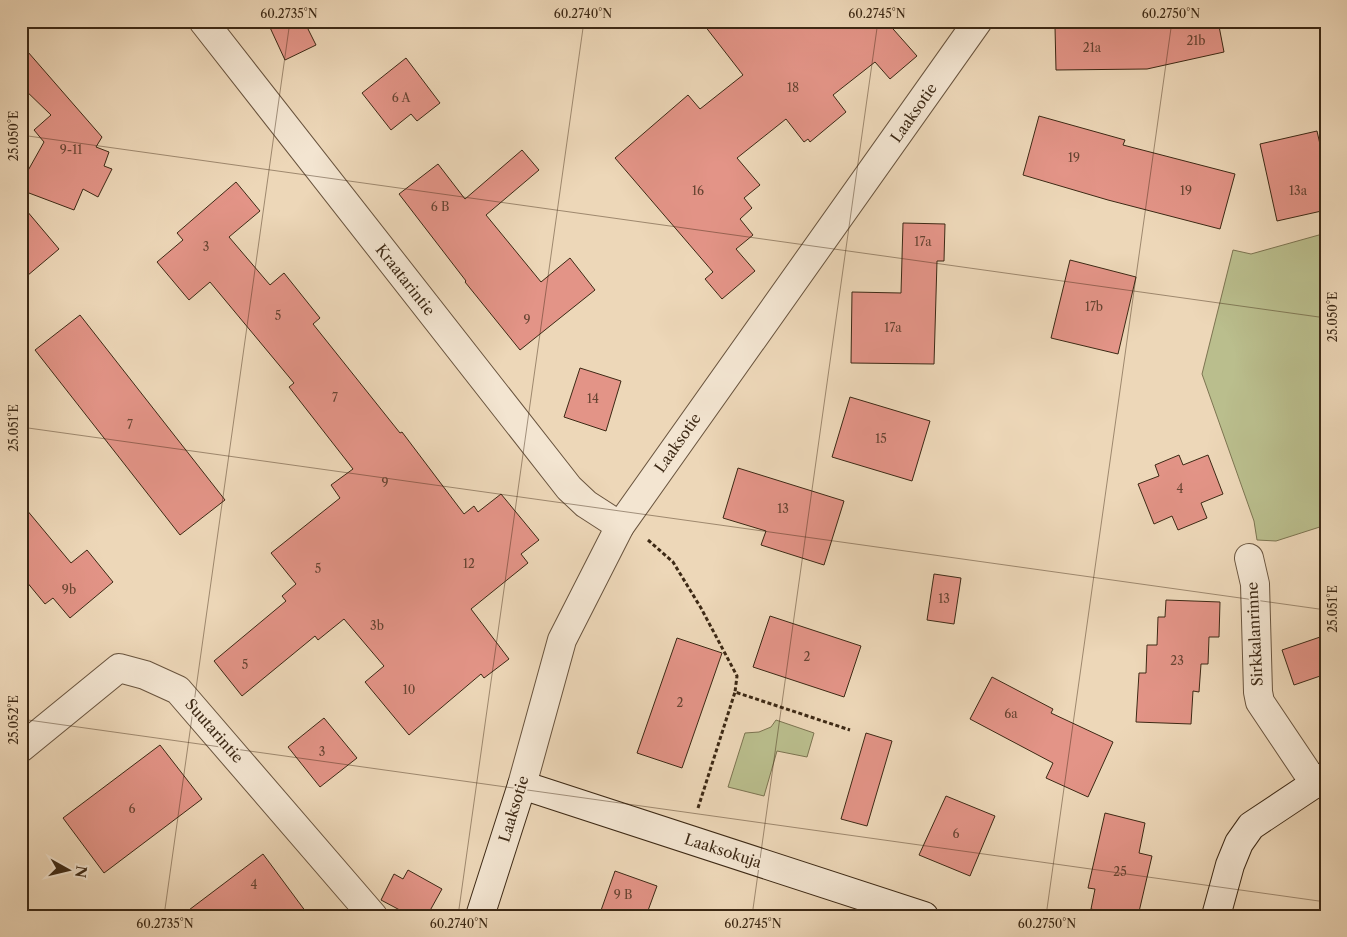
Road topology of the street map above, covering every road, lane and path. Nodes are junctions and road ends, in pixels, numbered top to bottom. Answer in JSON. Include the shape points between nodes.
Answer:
{"nodes":[{"id":1,"x":203,"y":21,"type":"edge"},
{"id":2,"x":978,"y":21,"type":"edge"},
{"id":3,"x":620,"y":526,"type":"junction"},
{"id":4,"x":647,"y":539,"type":"dead end"},
{"id":5,"x":1249,"y":558,"type":"dead end"},
{"id":6,"x":736,"y":692,"type":"junction"},
{"id":7,"x":850,"y":730,"type":"dead end"},
{"id":8,"x":21,"y":748,"type":"edge"},
{"id":9,"x":1320,"y":780,"type":"edge"},
{"id":10,"x":522,"y":786,"type":"junction"},
{"id":11,"x":696,"y":814,"type":"dead end"},
{"id":12,"x":373,"y":916,"type":"edge"},
{"id":13,"x":480,"y":916,"type":"edge"},
{"id":14,"x":924,"y":916,"type":"edge"},
{"id":15,"x":1216,"y":916,"type":"edge"}],
"edges":[{"from":1,"to":3,"type":"street","name":"Kraatarintie","via":[[569,488],[586,504]]},
{"from":2,"to":3,"type":"street","name":"Laaksotie"},
{"from":3,"to":10,"type":"street","name":"Laaksotie","via":[[562,640]]},
{"from":4,"to":6,"type":"path","via":[[673,562],[701,608],[736,676]]},
{"from":5,"to":9,"type":"street","name":"Sirkkalanrinne","via":[[1255,584],[1260,702]]},
{"from":6,"to":7,"type":"path"},
{"from":6,"to":11,"type":"path"},
{"from":8,"to":12,"type":"street","name":"Suutarintie","via":[[119,668],[145,675],[178,690]]},
{"from":9,"to":15,"type":"street","via":[[1251,826],[1239,843],[1230,865]]},
{"from":10,"to":13,"type":"street","name":"Laaksotie"},
{"from":10,"to":14,"type":"street","name":"Laaksokuja"}]}
